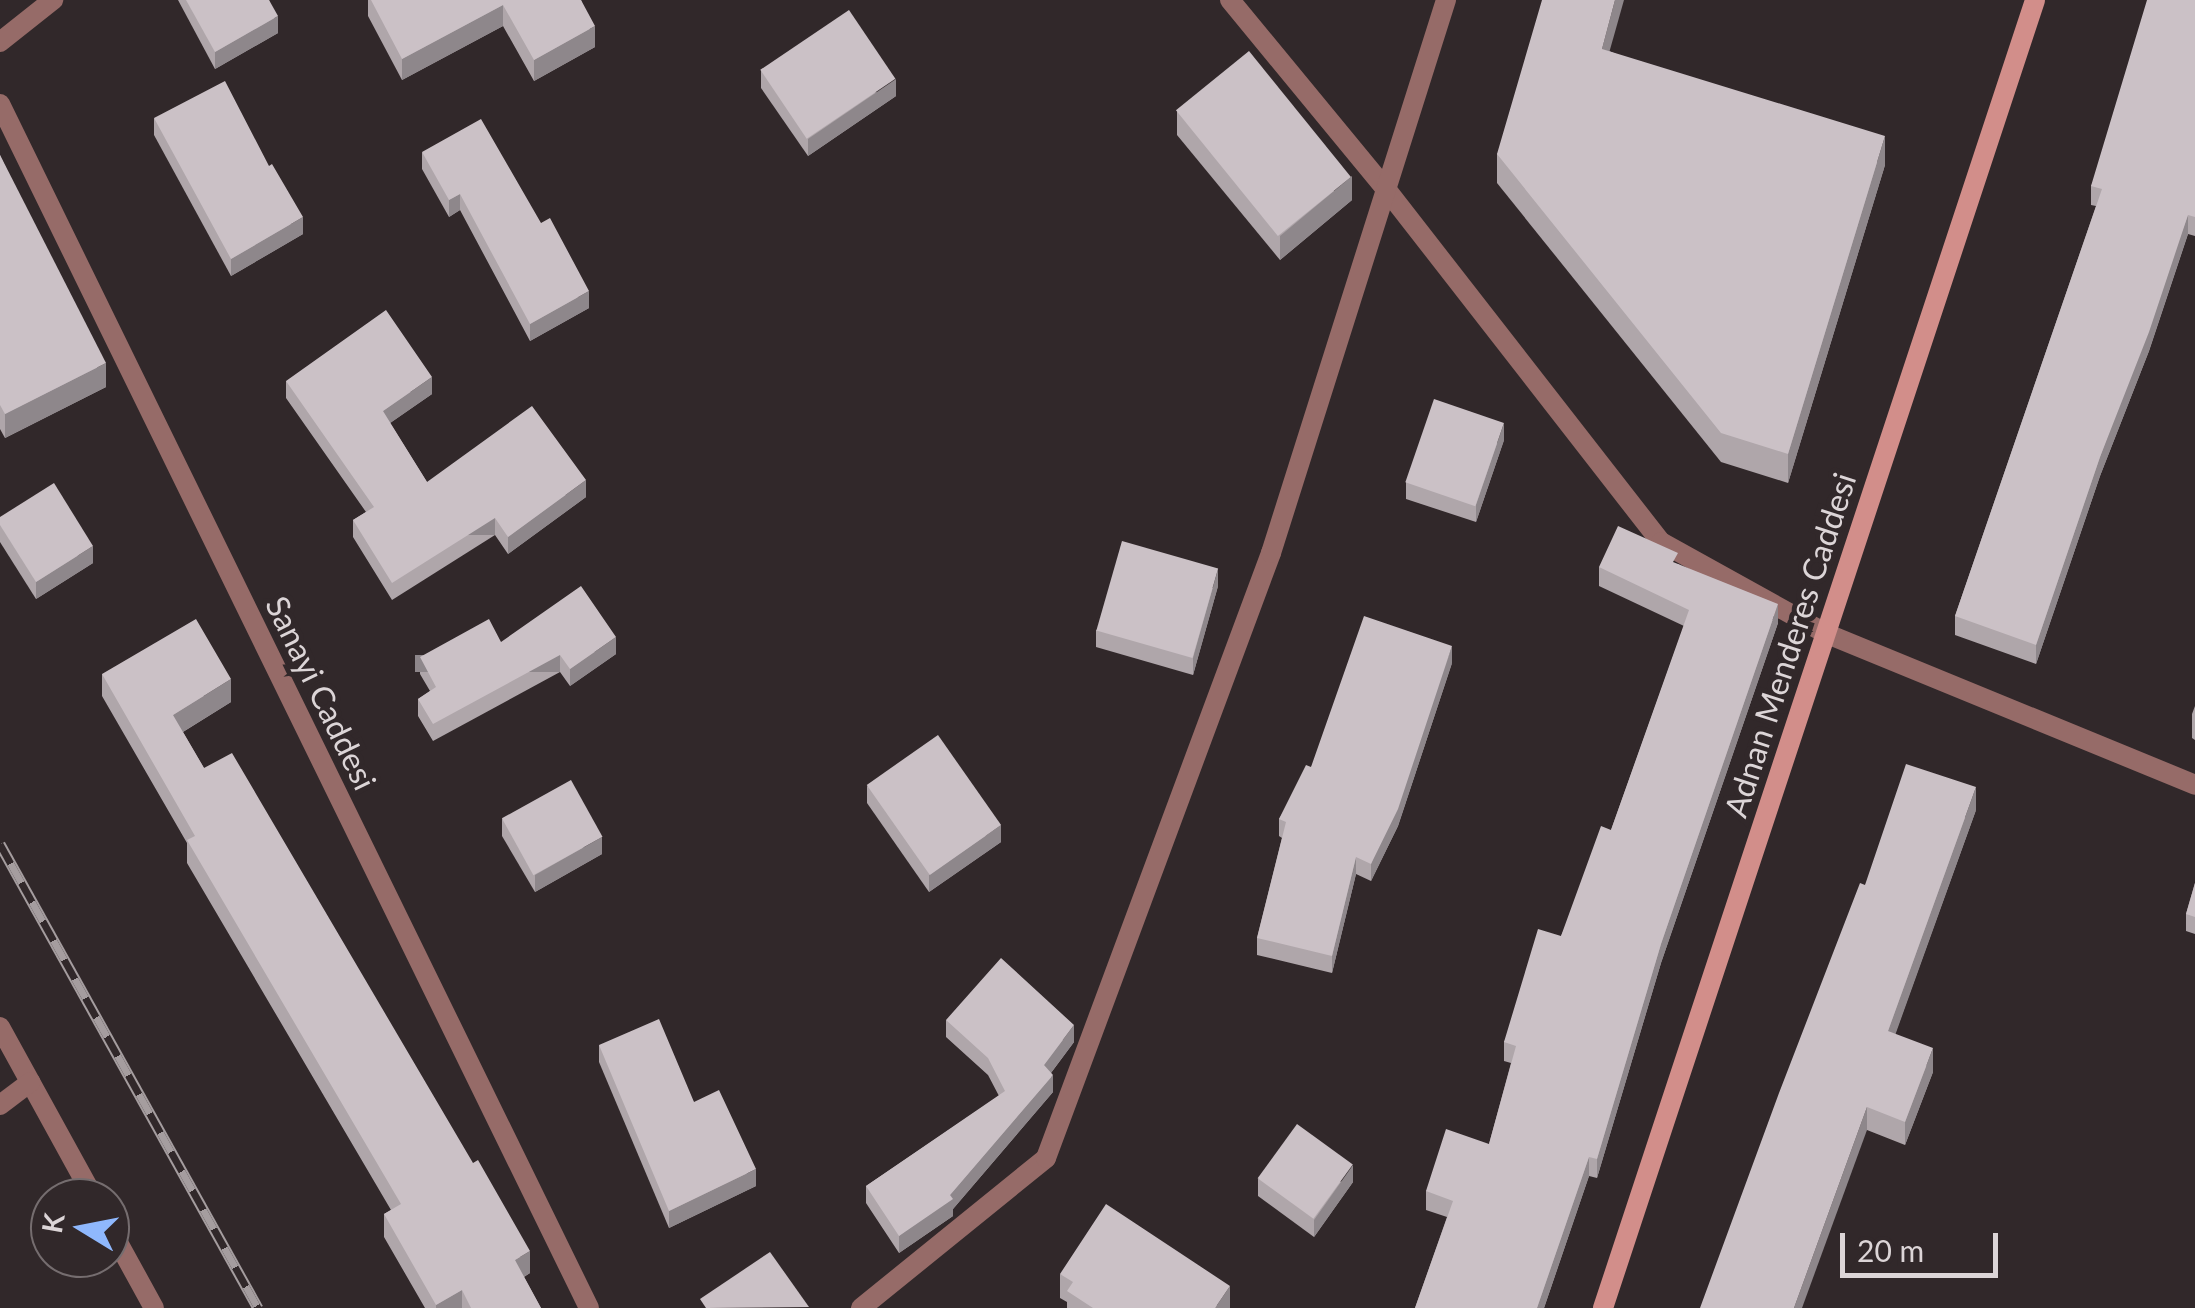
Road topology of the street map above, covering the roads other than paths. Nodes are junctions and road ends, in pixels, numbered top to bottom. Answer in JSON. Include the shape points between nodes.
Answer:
{"nodes":[{"id":1,"x":53,"y":0,"type":"edge"},
{"id":2,"x":1230,"y":0,"type":"edge"},
{"id":3,"x":1446,"y":0,"type":"edge"},
{"id":4,"x":2035,"y":0,"type":"edge"},
{"id":5,"x":0,"y":42,"type":"edge"},
{"id":6,"x":0,"y":104,"type":"edge"},
{"id":7,"x":1386,"y":189,"type":"junction"},
{"id":8,"x":1826,"y":634,"type":"junction"},
{"id":9,"x":2195,"y":785,"type":"edge"},
{"id":10,"x":0,"y":1027,"type":"edge"},
{"id":11,"x":30,"y":1082,"type":"junction"},
{"id":12,"x":0,"y":1105,"type":"edge"},
{"id":13,"x":83,"y":1178,"type":"edge"},
{"id":14,"x":130,"y":1264,"type":"edge"},
{"id":15,"x":154,"y":1308,"type":"edge"},
{"id":16,"x":589,"y":1308,"type":"edge"},
{"id":17,"x":861,"y":1308,"type":"edge"},
{"id":18,"x":1602,"y":1308,"type":"edge"}],
"edges":[{"from":1,"to":5,"type":"street"},
{"from":2,"to":7,"type":"street"},
{"from":3,"to":7,"type":"street"},
{"from":4,"to":8,"type":"street","name":"Adnan Menderes Caddesi"},
{"from":6,"to":16,"type":"street","name":"Sanayi Caddesi"},
{"from":7,"to":8,"type":"street","via":[[1661,542]]},
{"from":7,"to":17,"type":"street","via":[[1271,553],[1046,1158]]},
{"from":8,"to":9,"type":"street"},
{"from":8,"to":18,"type":"street","name":"Adnan Menderes Caddesi"},
{"from":10,"to":11,"type":"street"},
{"from":11,"to":12,"type":"street"},
{"from":11,"to":13,"type":"street"},
{"from":14,"to":15,"type":"street"}]}
